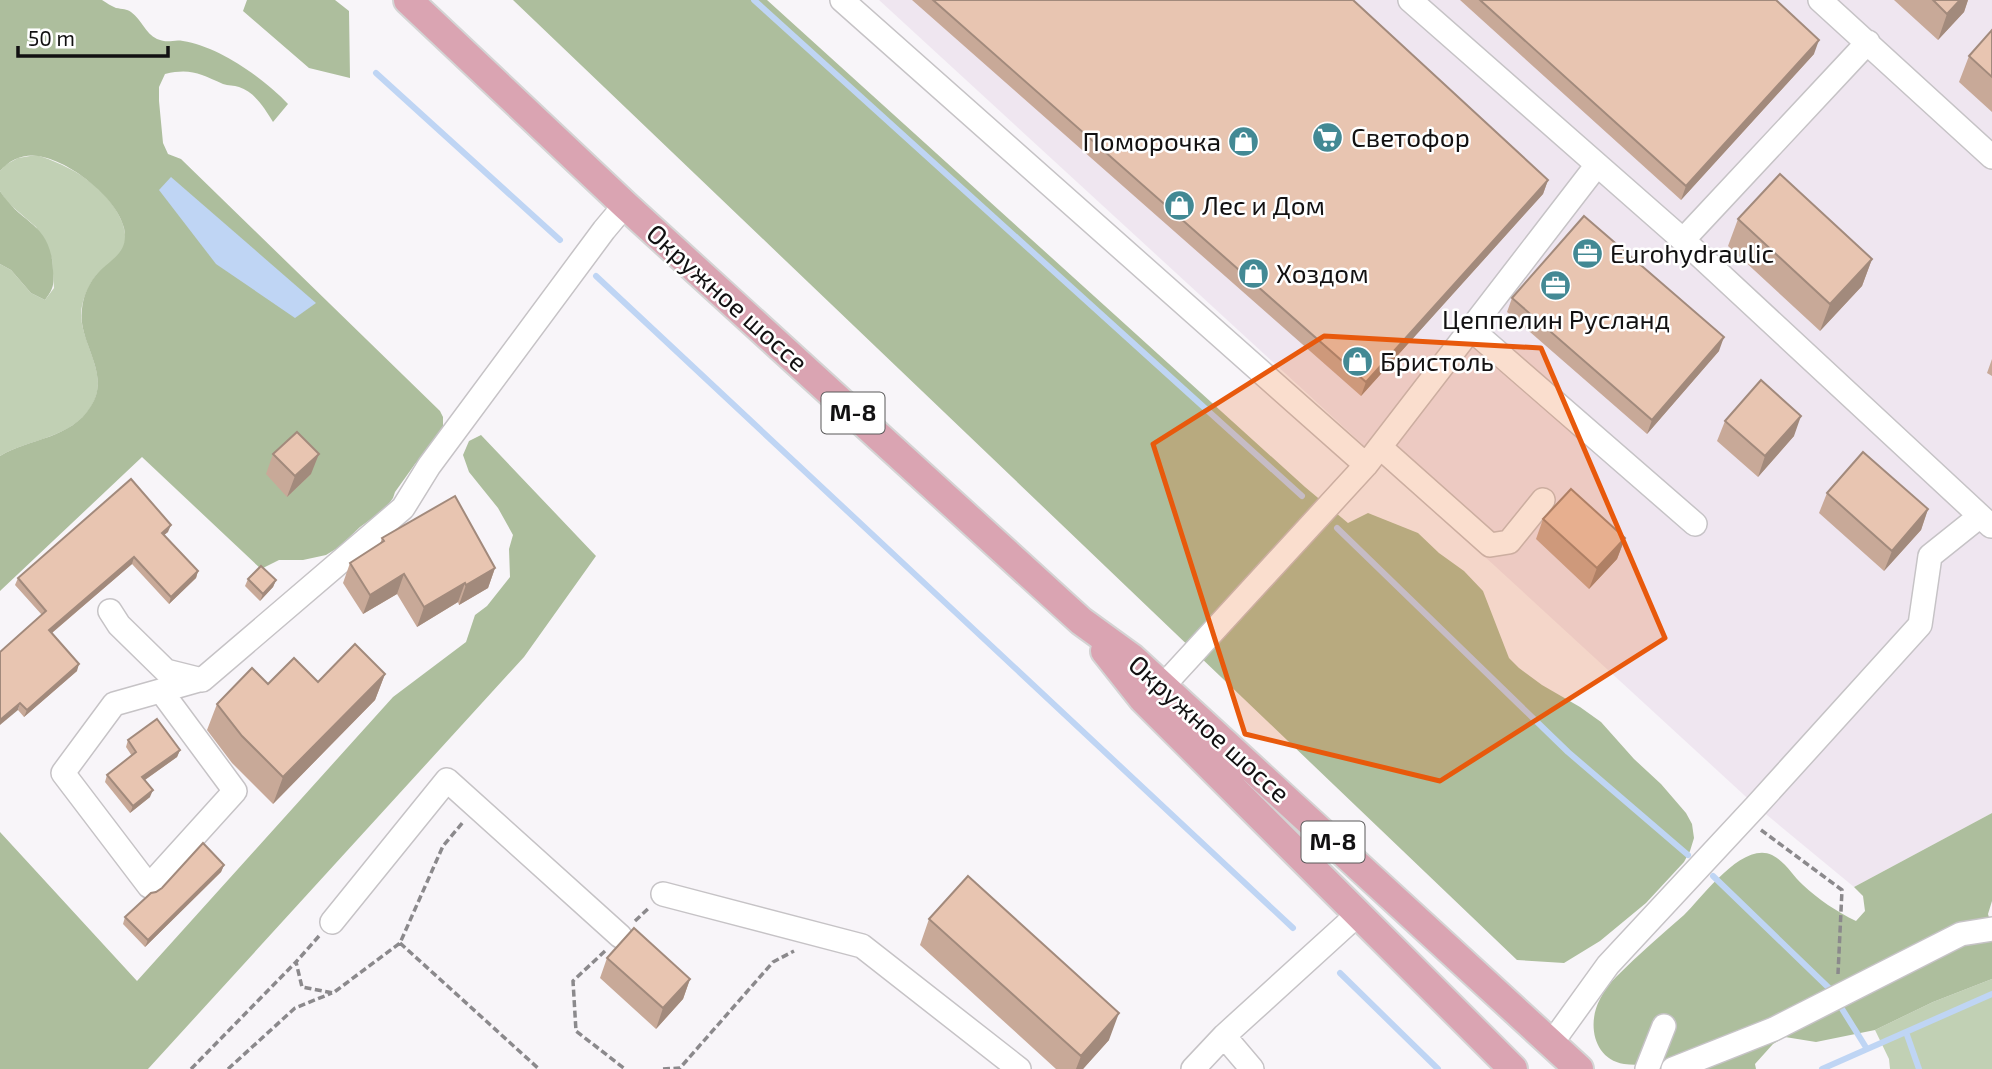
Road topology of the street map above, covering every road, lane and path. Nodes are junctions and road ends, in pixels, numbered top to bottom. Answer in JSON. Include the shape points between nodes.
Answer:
{"nodes":[{"id":1,"x":408,"y":0,"type":"edge"},
{"id":2,"x":842,"y":0,"type":"edge"},
{"id":3,"x":1410,"y":0,"type":"edge"},
{"id":4,"x":1820,"y":0,"type":"edge"},
{"id":5,"x":1868,"y":42,"type":"junction"},
{"id":6,"x":1992,"y":157,"type":"edge"},
{"id":7,"x":1597,"y":164,"type":"junction"},
{"id":8,"x":625,"y":205,"type":"junction"},
{"id":9,"x":1683,"y":240,"type":"junction"},
{"id":10,"x":1471,"y":329,"type":"junction"},
{"id":11,"x":1380,"y":447,"type":"junction"},
{"id":12,"x":1366,"y":465,"type":"junction"},
{"id":13,"x":1544,"y":500,"type":"dead end"},
{"id":14,"x":1986,"y":520,"type":"edge"},
{"id":15,"x":1695,"y":524,"type":"dead end"},
{"id":16,"x":110,"y":611,"type":"dead end"},
{"id":17,"x":1081,"y":621,"type":"junction"},
{"id":18,"x":202,"y":680,"type":"junction"},
{"id":19,"x":1163,"y":686,"type":"junction"},
{"id":20,"x":160,"y":691,"type":"junction"},
{"id":21,"x":476,"y":806,"type":"junction"},
{"id":22,"x":1742,"y":821,"type":"junction"},
{"id":23,"x":663,"y":894,"type":"joint"},
{"id":24,"x":1357,"y":915,"type":"junction"},
{"id":25,"x":332,"y":922,"type":"joint"},
{"id":26,"x":1992,"y":929,"type":"edge"},
{"id":27,"x":620,"y":936,"type":"junction"},
{"id":28,"x":824,"y":936,"type":"junction"},
{"id":29,"x":400,"y":943,"type":"junction"},
{"id":30,"x":296,"y":962,"type":"junction"},
{"id":31,"x":333,"y":993,"type":"junction"},
{"id":32,"x":1837,"y":997,"type":"junction"},
{"id":33,"x":1664,"y":1026,"type":"dead end"},
{"id":34,"x":1224,"y":1036,"type":"junction"},
{"id":35,"x":1551,"y":1044,"type":"junction"},
{"id":36,"x":1246,"y":1067,"type":"edge"},
{"id":37,"x":191,"y":1069,"type":"edge"},
{"id":38,"x":228,"y":1069,"type":"edge"},
{"id":39,"x":539,"y":1069,"type":"edge"},
{"id":40,"x":625,"y":1069,"type":"edge"},
{"id":41,"x":663,"y":1069,"type":"edge"},
{"id":42,"x":1019,"y":1069,"type":"edge"},
{"id":43,"x":1193,"y":1069,"type":"edge"},
{"id":44,"x":1513,"y":1069,"type":"edge"},
{"id":45,"x":1579,"y":1069,"type":"edge"},
{"id":46,"x":1647,"y":1069,"type":"edge"},
{"id":47,"x":1673,"y":1069,"type":"edge"}],
"edges":[{"from":1,"to":8,"type":"main road","name":"Окружное шоссе","number":"М-8"},
{"from":2,"to":12,"type":"lane"},
{"from":3,"to":7,"type":"lane"},
{"from":4,"to":5,"type":"lane"},
{"from":5,"to":6,"type":"lane"},
{"from":5,"to":9,"type":"lane"},
{"from":7,"to":9,"type":"lane"},
{"from":7,"to":10,"type":"lane"},
{"from":8,"to":17,"type":"main road","name":"Окружное шоссе","number":"М-8"},
{"from":8,"to":18,"type":"lane","via":[[429,466],[403,508]]},
{"from":9,"to":14,"type":"lane"},
{"from":10,"to":11,"type":"lane"},
{"from":10,"to":15,"type":"lane"},
{"from":11,"to":12,"type":"lane"},
{"from":11,"to":13,"type":"lane","via":[[1490,545],[1509,542]]},
{"from":12,"to":19,"type":"lane"},
{"from":14,"to":22,"type":"lane","via":[[1930,556],[1920,625]]},
{"from":16,"to":18,"type":"lane","via":[[166,671]]},
{"from":17,"to":19,"type":"main road","name":"Окружное шоссе","number":"М-8"},
{"from":17,"to":24,"type":"main road","name":"Окружное шоссе","number":"М-8","via":[[1143,699]]},
{"from":18,"to":20,"type":"lane"},
{"from":19,"to":35,"type":"main road","name":"Окружное шоссе","number":"М-8"},
{"from":20,"to":20,"type":"lane","via":[[114,704],[63,773],[149,886],[234,791]]},
{"from":21,"to":25,"type":"lane","via":[[447,780]]},
{"from":21,"to":27,"type":"lane"},
{"from":21,"to":29,"type":"path","via":[[443,846]]},
{"from":22,"to":32,"type":"path","via":[[1843,890]]},
{"from":22,"to":35,"type":"lane","via":[[1608,965]]},
{"from":23,"to":27,"type":"path"},
{"from":23,"to":28,"type":"lane"},
{"from":24,"to":34,"type":"lane"},
{"from":24,"to":44,"type":"main road","name":"Окружное шоссе","number":"М-8"},
{"from":25,"to":30,"type":"path"},
{"from":26,"to":32,"type":"lane","via":[[1961,934]]},
{"from":27,"to":40,"type":"path","via":[[573,981],[576,1031]]},
{"from":28,"to":41,"type":"path","via":[[773,962],[680,1068]]},
{"from":28,"to":42,"type":"lane","via":[[862,946]]},
{"from":29,"to":31,"type":"path"},
{"from":29,"to":39,"type":"path"},
{"from":30,"to":31,"type":"path","via":[[302,987]]},
{"from":30,"to":37,"type":"path"},
{"from":31,"to":38,"type":"path","via":[[295,1008]]},
{"from":32,"to":47,"type":"lane","via":[[1774,1029]]},
{"from":33,"to":46,"type":"lane"},
{"from":34,"to":36,"type":"lane"},
{"from":34,"to":43,"type":"lane"},
{"from":35,"to":45,"type":"main road","name":"Окружное шоссе","number":"М-8"}]}
